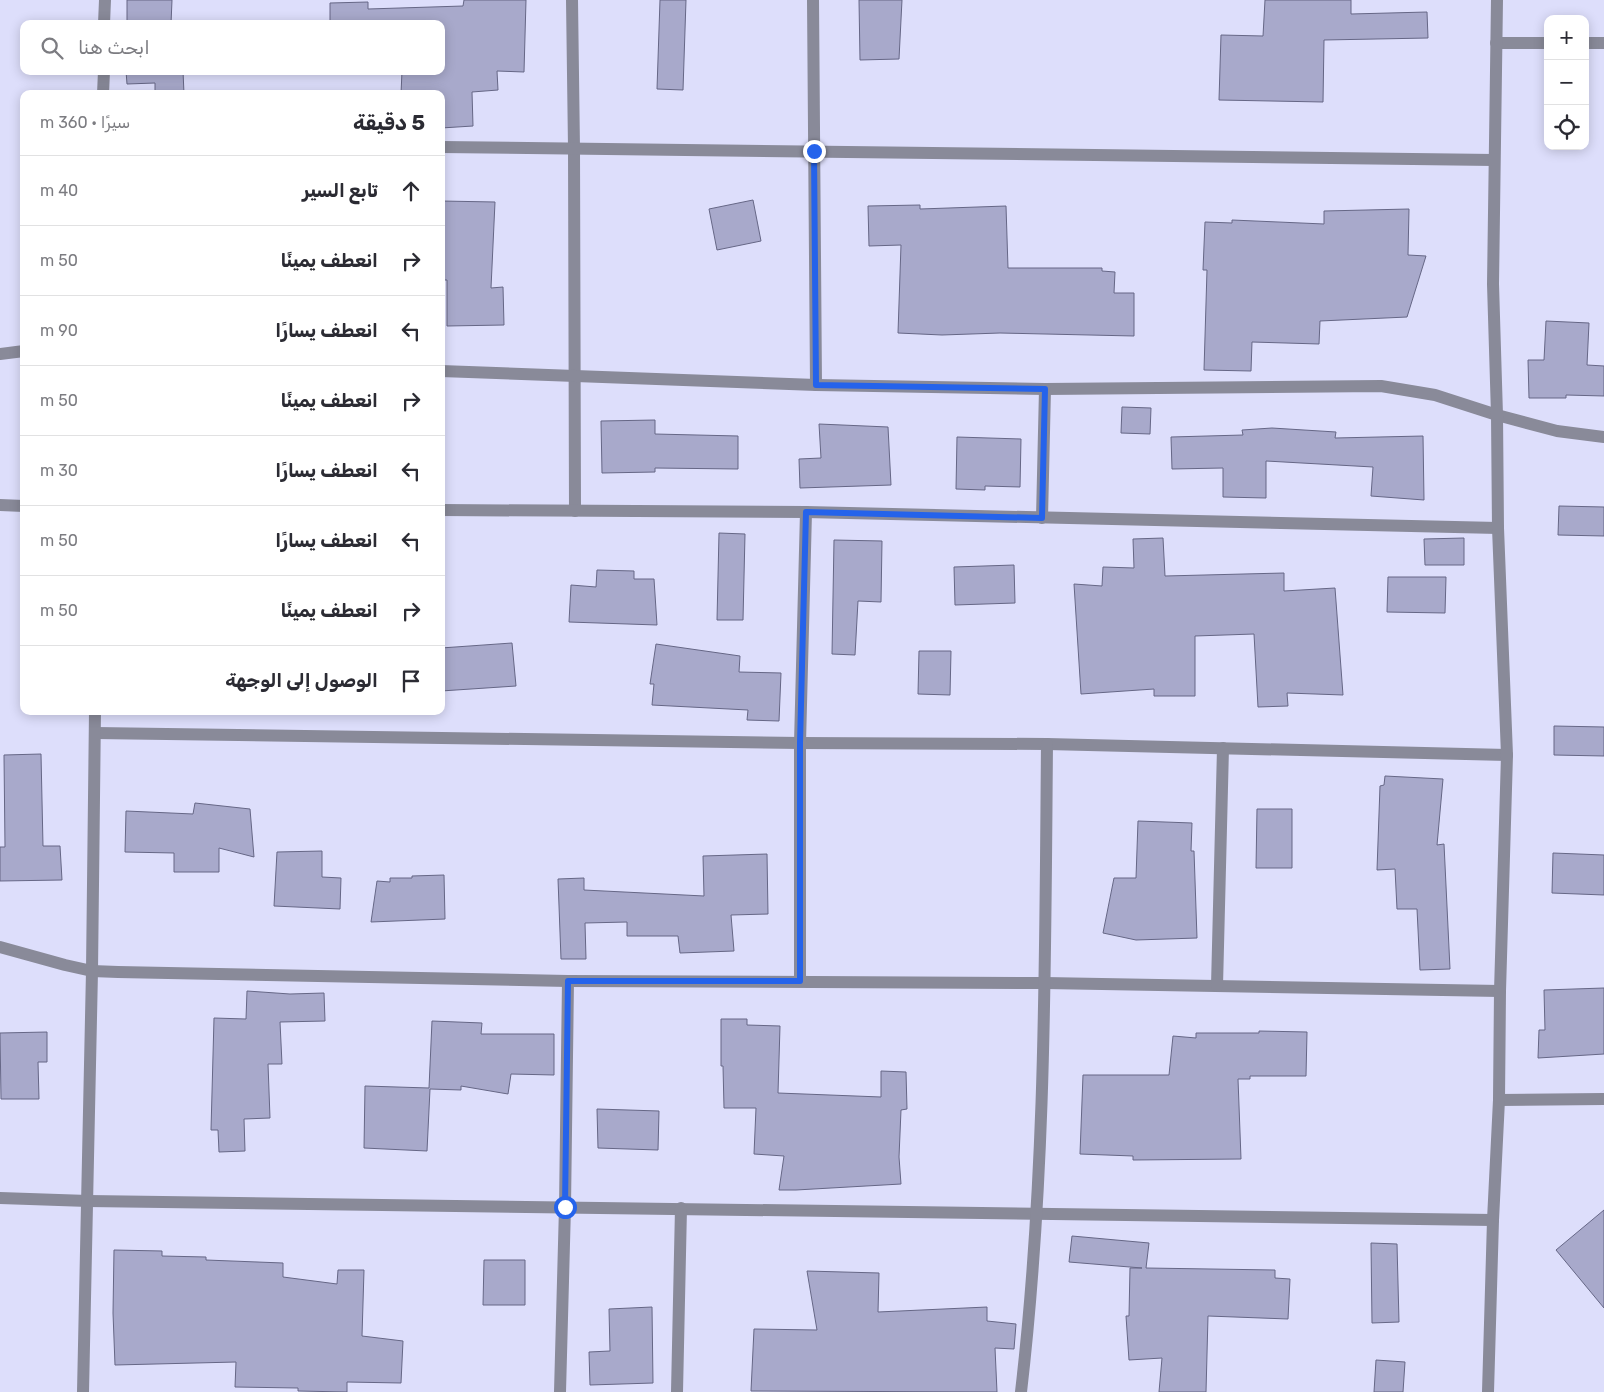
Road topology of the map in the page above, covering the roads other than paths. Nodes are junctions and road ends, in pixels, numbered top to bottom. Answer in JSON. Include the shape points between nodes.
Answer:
{"nodes":[{"id":1,"x":105,"y":0,"type":"edge"},
{"id":2,"x":572,"y":0,"type":"edge"},
{"id":3,"x":813,"y":0,"type":"edge"},
{"id":4,"x":1497,"y":0,"type":"edge"},
{"id":5,"x":104,"y":20,"type":"edge"},
{"id":6,"x":1496,"y":43,"type":"junction"},
{"id":7,"x":1544,"y":43,"type":"edge"},
{"id":8,"x":1589,"y":43,"type":"edge"},
{"id":9,"x":1604,"y":43,"type":"edge"},
{"id":10,"x":104,"y":75,"type":"edge"},
{"id":11,"x":104,"y":90,"type":"edge"},
{"id":12,"x":445,"y":146,"type":"edge"},
{"id":13,"x":574,"y":148,"type":"junction"},
{"id":14,"x":814,"y":151,"type":"junction"},
{"id":15,"x":1494,"y":160,"type":"junction"},
{"id":16,"x":20,"y":352,"type":"edge"},
{"id":17,"x":0,"y":354,"type":"edge"},
{"id":18,"x":445,"y":371,"type":"edge"},
{"id":19,"x":575,"y":377,"type":"junction"},
{"id":20,"x":816,"y":385,"type":"junction"},
{"id":21,"x":1045,"y":389,"type":"junction"},
{"id":22,"x":1497,"y":415,"type":"junction"},
{"id":23,"x":1604,"y":437,"type":"edge"},
{"id":24,"x":0,"y":505,"type":"edge"},
{"id":25,"x":20,"y":506,"type":"edge"},
{"id":26,"x":445,"y":510,"type":"edge"},
{"id":27,"x":575,"y":511,"type":"junction"},
{"id":28,"x":806,"y":512,"type":"junction"},
{"id":29,"x":1042,"y":518,"type":"junction"},
{"id":30,"x":1498,"y":528,"type":"junction"},
{"id":31,"x":95,"y":715,"type":"edge"},
{"id":32,"x":95,"y":733,"type":"junction"},
{"id":33,"x":800,"y":743,"type":"junction"},
{"id":34,"x":1047,"y":744,"type":"junction"},
{"id":35,"x":1223,"y":748,"type":"junction"},
{"id":36,"x":1507,"y":756,"type":"junction"},
{"id":37,"x":0,"y":947,"type":"edge"},
{"id":38,"x":92,"y":971,"type":"junction"},
{"id":39,"x":568,"y":981,"type":"junction"},
{"id":40,"x":800,"y":981,"type":"junction"},
{"id":41,"x":1044,"y":983,"type":"junction"},
{"id":42,"x":1217,"y":986,"type":"junction"},
{"id":43,"x":1500,"y":991,"type":"junction"},
{"id":44,"x":1604,"y":1099,"type":"edge"},
{"id":45,"x":1499,"y":1100,"type":"junction"},
{"id":46,"x":0,"y":1198,"type":"edge"},
{"id":47,"x":88,"y":1201,"type":"junction"},
{"id":48,"x":565,"y":1207,"type":"junction"},
{"id":49,"x":681,"y":1208,"type":"junction"},
{"id":50,"x":1037,"y":1213,"type":"junction"},
{"id":51,"x":1493,"y":1220,"type":"junction"},
{"id":52,"x":83,"y":1392,"type":"edge"},
{"id":53,"x":560,"y":1392,"type":"edge"},
{"id":54,"x":677,"y":1392,"type":"edge"},
{"id":55,"x":1021,"y":1392,"type":"edge"},
{"id":56,"x":1488,"y":1392,"type":"edge"}],
"edges":[{"from":1,"to":5,"type":"street"},
{"from":2,"to":13,"type":"street"},
{"from":3,"to":14,"type":"street"},
{"from":4,"to":6,"type":"street"},
{"from":6,"to":7,"type":"street"},
{"from":6,"to":15,"type":"street"},
{"from":8,"to":9,"type":"street"},
{"from":10,"to":11,"type":"street"},
{"from":12,"to":13,"type":"street"},
{"from":13,"to":14,"type":"street"},
{"from":13,"to":19,"type":"street"},
{"from":14,"to":15,"type":"street"},
{"from":14,"to":20,"type":"street"},
{"from":15,"to":22,"type":"street"},
{"from":16,"to":17,"type":"street"},
{"from":18,"to":19,"type":"street"},
{"from":19,"to":20,"type":"street"},
{"from":19,"to":27,"type":"street"},
{"from":20,"to":21,"type":"street"},
{"from":21,"to":22,"type":"street","via":[[1381,386],[1435,395]]},
{"from":21,"to":29,"type":"street"},
{"from":22,"to":23,"type":"street","via":[[1557,431]]},
{"from":22,"to":30,"type":"street"},
{"from":24,"to":25,"type":"street"},
{"from":26,"to":27,"type":"street"},
{"from":27,"to":28,"type":"street"},
{"from":28,"to":29,"type":"street"},
{"from":28,"to":33,"type":"street"},
{"from":29,"to":30,"type":"street"},
{"from":30,"to":36,"type":"street"},
{"from":31,"to":32,"type":"street"},
{"from":32,"to":33,"type":"street"},
{"from":32,"to":38,"type":"street"},
{"from":33,"to":34,"type":"street"},
{"from":33,"to":40,"type":"street"},
{"from":34,"to":35,"type":"street"},
{"from":34,"to":41,"type":"street"},
{"from":35,"to":36,"type":"street"},
{"from":35,"to":42,"type":"street"},
{"from":36,"to":43,"type":"street"},
{"from":37,"to":38,"type":"street"},
{"from":38,"to":39,"type":"street"},
{"from":38,"to":47,"type":"street"},
{"from":39,"to":40,"type":"street"},
{"from":39,"to":48,"type":"street"},
{"from":40,"to":41,"type":"street"},
{"from":41,"to":42,"type":"street"},
{"from":41,"to":50,"type":"street"},
{"from":42,"to":43,"type":"street"},
{"from":43,"to":45,"type":"street"},
{"from":44,"to":45,"type":"street"},
{"from":45,"to":51,"type":"street"},
{"from":46,"to":47,"type":"street"},
{"from":47,"to":48,"type":"street"},
{"from":47,"to":52,"type":"street"},
{"from":48,"to":49,"type":"street"},
{"from":48,"to":53,"type":"street"},
{"from":49,"to":50,"type":"street"},
{"from":49,"to":54,"type":"street"},
{"from":50,"to":51,"type":"street"},
{"from":50,"to":55,"type":"street"},
{"from":51,"to":56,"type":"street"}]}
